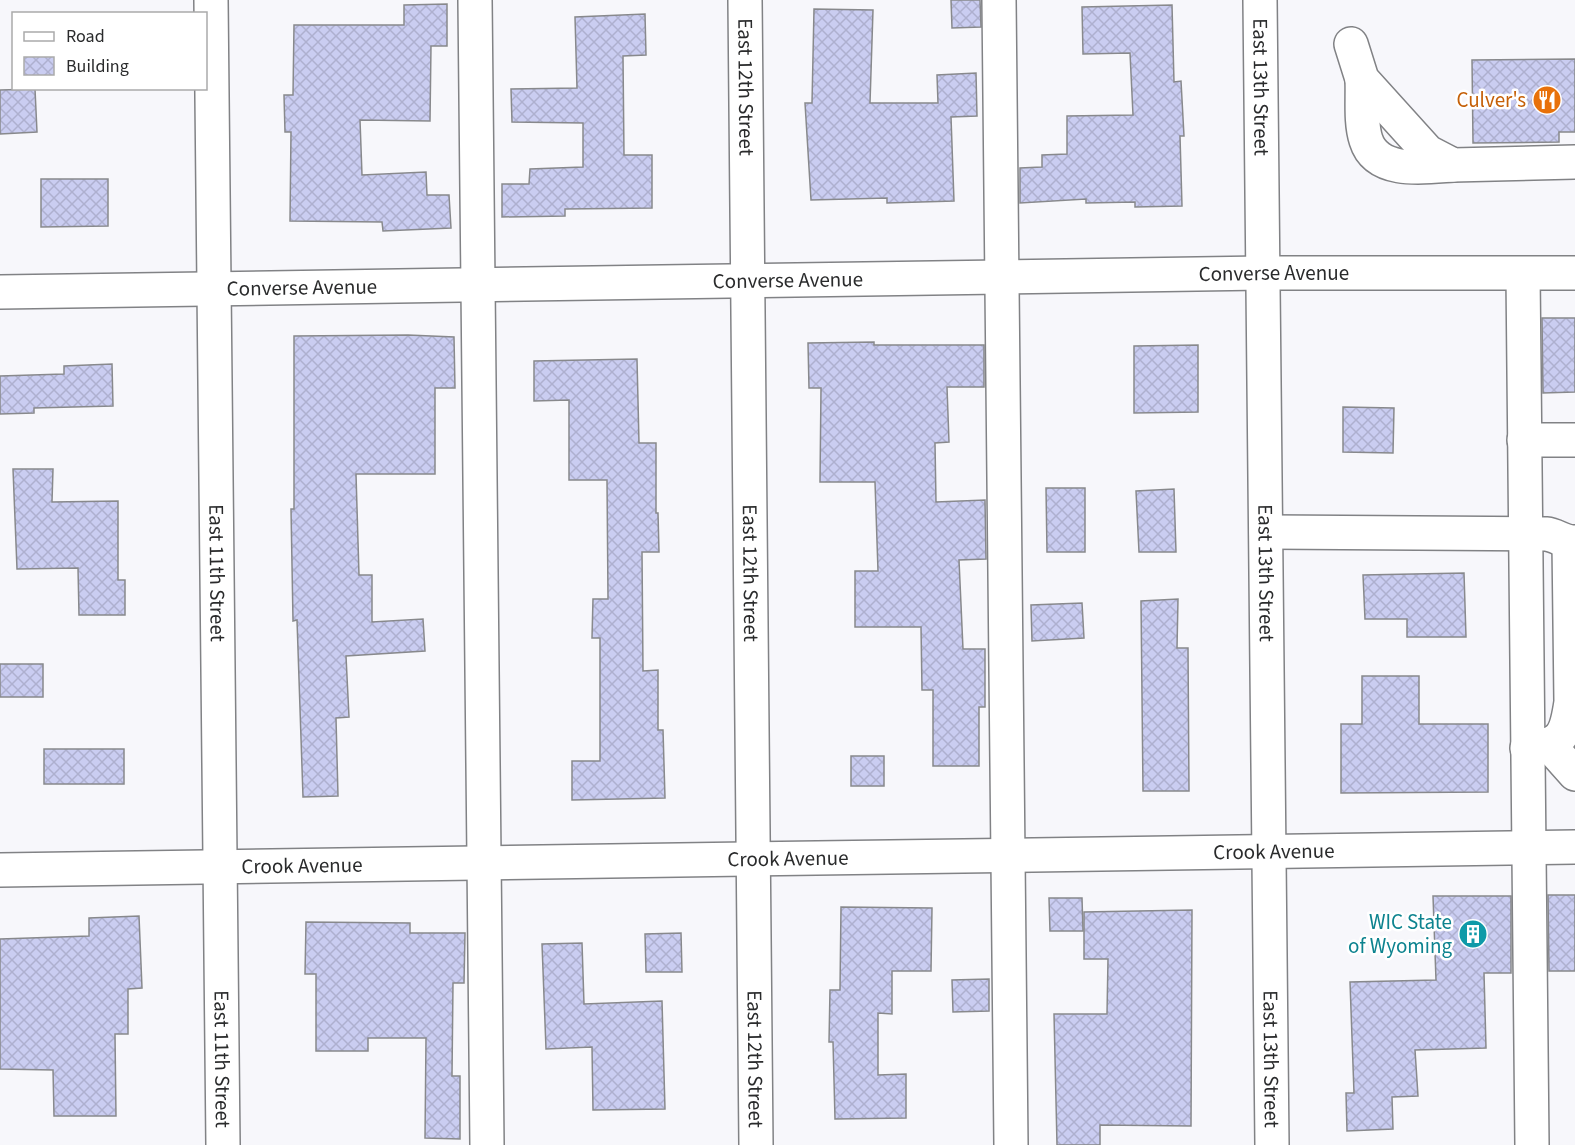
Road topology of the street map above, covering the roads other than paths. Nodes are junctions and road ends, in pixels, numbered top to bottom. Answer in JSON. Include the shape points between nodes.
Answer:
{"nodes":[{"id":1,"x":211,"y":0,"type":"edge"},
{"id":2,"x":475,"y":0,"type":"edge"},
{"id":3,"x":745,"y":0,"type":"edge"},
{"id":4,"x":999,"y":0,"type":"edge"},
{"id":5,"x":1260,"y":0,"type":"edge"},
{"id":6,"x":1351,"y":44,"type":"dead end"},
{"id":7,"x":1575,"y":162,"type":"edge"},
{"id":8,"x":1263,"y":273,"type":"junction"},
{"id":9,"x":1575,"y":273,"type":"edge"},
{"id":10,"x":1523,"y":274,"type":"junction"},
{"id":11,"x":1002,"y":277,"type":"junction"},
{"id":12,"x":747,"y":281,"type":"junction"},
{"id":13,"x":478,"y":285,"type":"junction"},
{"id":14,"x":214,"y":289,"type":"junction"},
{"id":15,"x":0,"y":292,"type":"edge"},
{"id":16,"x":1524,"y":440,"type":"junction"},
{"id":17,"x":1575,"y":440,"type":"edge"},
{"id":18,"x":1266,"y":532,"type":"junction"},
{"id":19,"x":1525,"y":534,"type":"junction"},
{"id":20,"x":1572,"y":542,"type":"edge"},
{"id":21,"x":1538,"y":747,"type":"junction"},
{"id":22,"x":1575,"y":774,"type":"edge"},
{"id":23,"x":1575,"y":847,"type":"edge"},
{"id":24,"x":1528,"y":848,"type":"junction"},
{"id":25,"x":1269,"y":851,"type":"junction"},
{"id":26,"x":1008,"y":855,"type":"junction"},
{"id":27,"x":753,"y":859,"type":"junction"},
{"id":28,"x":484,"y":863,"type":"junction"},
{"id":29,"x":220,"y":867,"type":"junction"},
{"id":30,"x":0,"y":870,"type":"edge"},
{"id":31,"x":224,"y":1145,"type":"edge"},
{"id":32,"x":488,"y":1145,"type":"edge"},
{"id":33,"x":756,"y":1145,"type":"edge"},
{"id":34,"x":1011,"y":1145,"type":"edge"},
{"id":35,"x":1272,"y":1145,"type":"edge"},
{"id":36,"x":1532,"y":1145,"type":"edge"}],
"edges":[{"from":1,"to":14,"type":"street","name":"East 11th Street"},
{"from":2,"to":13,"type":"street"},
{"from":3,"to":12,"type":"street","name":"East 12th Street"},
{"from":4,"to":11,"type":"street"},
{"from":5,"to":8,"type":"street","name":"East 13th Street"},
{"from":6,"to":7,"type":"street","via":[[1362,79],[1366,141],[1380,160],[1408,168]]},
{"from":8,"to":10,"type":"street","name":"Converse Avenue"},
{"from":8,"to":11,"type":"street","name":"Converse Avenue"},
{"from":8,"to":18,"type":"street","name":"East 13th Street"},
{"from":9,"to":10,"type":"street","name":"Converse Avenue"},
{"from":10,"to":16,"type":"street"},
{"from":11,"to":12,"type":"street","name":"Converse Avenue"},
{"from":11,"to":26,"type":"street"},
{"from":12,"to":13,"type":"street","name":"Converse Avenue"},
{"from":12,"to":27,"type":"street","name":"East 12th Street"},
{"from":13,"to":14,"type":"street","name":"Converse Avenue"},
{"from":13,"to":28,"type":"street"},
{"from":14,"to":15,"type":"street","name":"Converse Avenue"},
{"from":14,"to":29,"type":"street","name":"East 11th Street"},
{"from":16,"to":17,"type":"street"},
{"from":16,"to":19,"type":"street"},
{"from":18,"to":19,"type":"street"},
{"from":18,"to":25,"type":"street","name":"East 13th Street"},
{"from":19,"to":20,"type":"street","via":[[1554,534]]},
{"from":19,"to":21,"type":"street"},
{"from":20,"to":21,"type":"street","via":[[1571,702],[1562,736]]},
{"from":21,"to":22,"type":"street"},
{"from":21,"to":24,"type":"street"},
{"from":23,"to":24,"type":"street","name":"Crook Avenue"},
{"from":24,"to":25,"type":"street","name":"Crook Avenue"},
{"from":24,"to":36,"type":"street"},
{"from":25,"to":26,"type":"street","name":"Crook Avenue"},
{"from":25,"to":35,"type":"street","name":"East 13th Street"},
{"from":26,"to":27,"type":"street","name":"Crook Avenue"},
{"from":26,"to":34,"type":"street"},
{"from":27,"to":28,"type":"street","name":"Crook Avenue"},
{"from":27,"to":33,"type":"street","name":"East 12th Street"},
{"from":28,"to":29,"type":"street","name":"Crook Avenue"},
{"from":28,"to":32,"type":"street"},
{"from":29,"to":30,"type":"street","name":"Crook Avenue"},
{"from":29,"to":31,"type":"street","name":"East 11th Street"}]}
